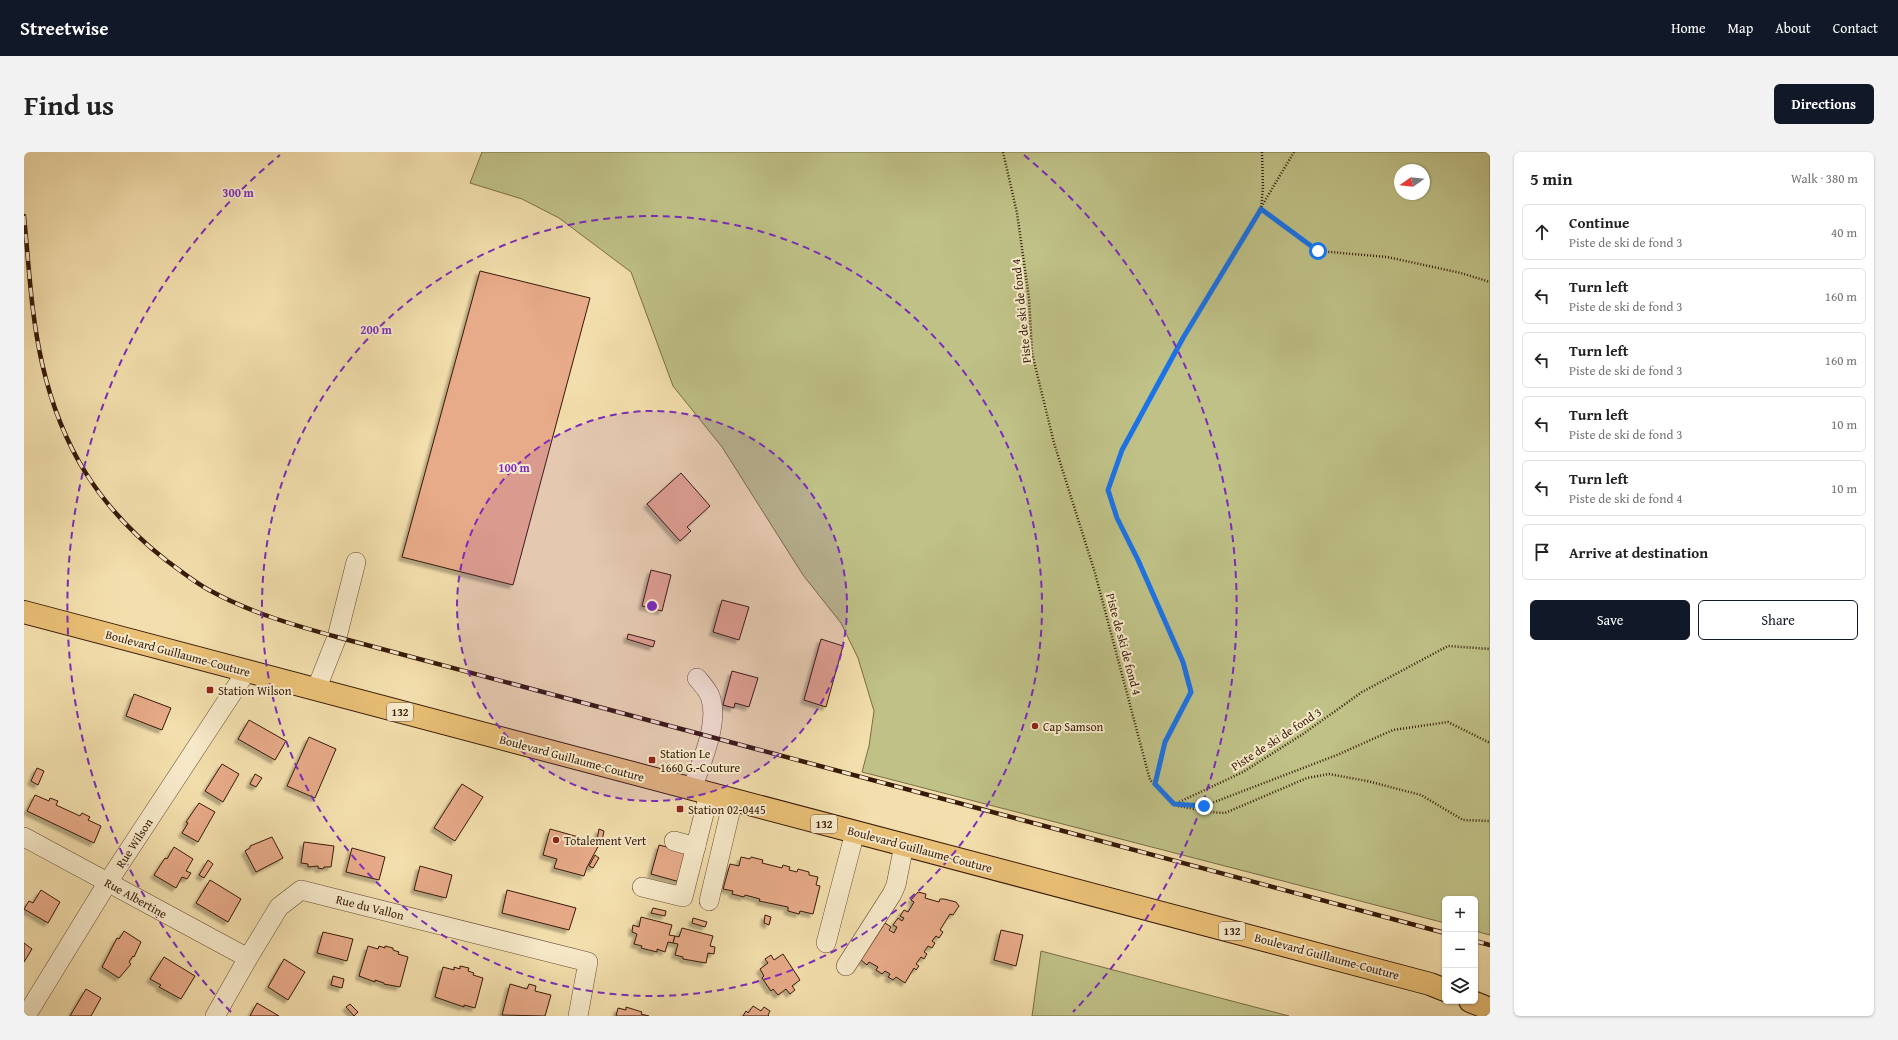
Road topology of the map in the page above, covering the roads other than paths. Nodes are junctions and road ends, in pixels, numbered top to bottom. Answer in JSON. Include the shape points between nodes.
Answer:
{"nodes":[{"id":1,"x":356,"y":562,"type":"dead end"},
{"id":2,"x":24,"y":612,"type":"edge"},
{"id":3,"x":246,"y":672,"type":"junction"},
{"id":4,"x":697,"y":678,"type":"dead end"},
{"id":5,"x":316,"y":690,"type":"junction"},
{"id":6,"x":701,"y":792,"type":"junction"},
{"id":7,"x":733,"y":800,"type":"junction"},
{"id":8,"x":855,"y":832,"type":"junction"},
{"id":9,"x":24,"y":837,"type":"edge"},
{"id":10,"x":674,"y":841,"type":"dead end"},
{"id":11,"x":904,"y":845,"type":"junction"},
{"id":12,"x":696,"y":847,"type":"junction"},
{"id":13,"x":108,"y":882,"type":"junction"},
{"id":14,"x":642,"y":886,"type":"dead end"},
{"id":15,"x":709,"y":900,"type":"dead end"},
{"id":16,"x":826,"y":943,"type":"dead end"},
{"id":17,"x":248,"y":958,"type":"junction"},
{"id":18,"x":846,"y":966,"type":"dead end"},
{"id":19,"x":1442,"y":989,"type":"edge"},
{"id":20,"x":1478,"y":1004,"type":"edge"},
{"id":21,"x":1490,"y":1009,"type":"edge"},
{"id":22,"x":26,"y":1016,"type":"edge"},
{"id":23,"x":215,"y":1016,"type":"edge"},
{"id":24,"x":578,"y":1016,"type":"edge"}],
"edges":[{"from":1,"to":5,"type":"street","via":[[336,637]]},
{"from":2,"to":3,"type":"main road","name":"Boulevard Guillaume-Couture","number":"132"},
{"from":3,"to":5,"type":"main road","name":"Boulevard Guillaume-Couture","number":"132"},
{"from":3,"to":13,"type":"street","name":"Rue Wilson"},
{"from":4,"to":6,"type":"street","via":[[709,694],[714,712]]},
{"from":5,"to":6,"type":"main road","name":"Boulevard Guillaume-Couture","number":"132"},
{"from":6,"to":7,"type":"main road","name":"Boulevard Guillaume-Couture","number":"132"},
{"from":6,"to":12,"type":"street"},
{"from":7,"to":8,"type":"main road","name":"Boulevard Guillaume-Couture","number":"132"},
{"from":7,"to":15,"type":"street"},
{"from":8,"to":11,"type":"main road","name":"Boulevard Guillaume-Couture","number":"132"},
{"from":8,"to":16,"type":"street"},
{"from":9,"to":13,"type":"street","name":"Rue Albertine"},
{"from":10,"to":12,"type":"street"},
{"from":11,"to":18,"type":"street","via":[[892,894]]},
{"from":11,"to":19,"type":"main road","name":"Boulevard Guillaume-Couture","number":"132"},
{"from":12,"to":14,"type":"street","via":[[683,897]]},
{"from":13,"to":17,"type":"street","name":"Rue Albertine"},
{"from":13,"to":22,"type":"street","name":"Rue Wilson"},
{"from":17,"to":23,"type":"street","name":"Rue du Vallon"},
{"from":17,"to":24,"type":"street","name":"Rue du Vallon","via":[[279,907],[302,890],[588,962]]},
{"from":20,"to":21,"type":"main road"}]}
